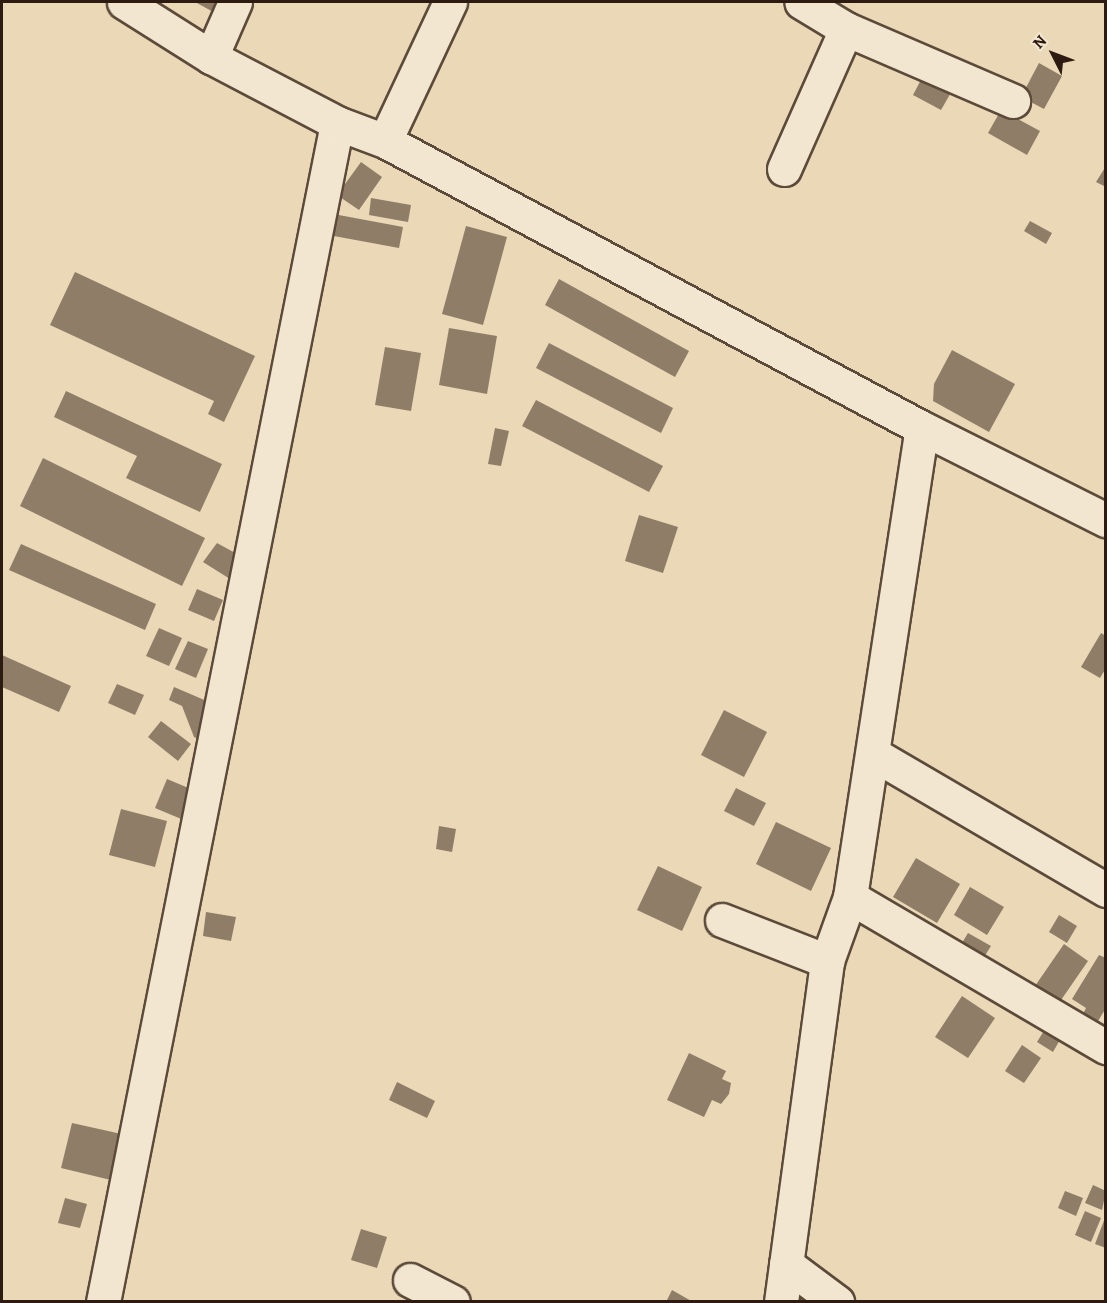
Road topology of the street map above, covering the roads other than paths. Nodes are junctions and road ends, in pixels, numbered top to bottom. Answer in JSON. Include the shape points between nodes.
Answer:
{"nodes":[{"id":1,"x":124,"y":2,"type":"edge"},
{"id":2,"x":235,"y":2,"type":"edge"},
{"id":3,"x":450,"y":2,"type":"edge"},
{"id":4,"x":801,"y":2,"type":"edge"},
{"id":5,"x":846,"y":29,"type":"junction"},
{"id":6,"x":210,"y":57,"type":"junction"},
{"id":7,"x":1013,"y":101,"type":"dead end"},
{"id":8,"x":337,"y":123,"type":"junction"},
{"id":9,"x":385,"y":141,"type":"junction"},
{"id":10,"x":784,"y":169,"type":"dead end"},
{"id":11,"x":922,"y":428,"type":"junction"},
{"id":12,"x":1106,"y":520,"type":"edge"},
{"id":13,"x":875,"y":755,"type":"junction"},
{"id":14,"x":1106,"y":890,"type":"edge"},
{"id":15,"x":850,"y":897,"type":"junction"},
{"id":16,"x":722,"y":920,"type":"dead end"},
{"id":17,"x":827,"y":961,"type":"junction"},
{"id":18,"x":1106,"y":1047,"type":"edge"},
{"id":19,"x":786,"y":1264,"type":"junction"},
{"id":20,"x":410,"y":1280,"type":"dead end"},
{"id":21,"x":103,"y":1302,"type":"edge"},
{"id":22,"x":453,"y":1302,"type":"edge"},
{"id":23,"x":781,"y":1302,"type":"edge"},
{"id":24,"x":837,"y":1302,"type":"edge"}],
"edges":[{"from":1,"to":6,"type":"lane"},
{"from":2,"to":6,"type":"lane"},
{"from":3,"to":9,"type":"lane"},
{"from":4,"to":5,"type":"lane"},
{"from":5,"to":7,"type":"lane"},
{"from":5,"to":10,"type":"lane"},
{"from":6,"to":8,"type":"lane"},
{"from":8,"to":9,"type":"lane"},
{"from":8,"to":21,"type":"lane"},
{"from":9,"to":11,"type":"lane"},
{"from":11,"to":12,"type":"lane"},
{"from":11,"to":13,"type":"lane"},
{"from":13,"to":14,"type":"lane"},
{"from":13,"to":15,"type":"lane"},
{"from":15,"to":17,"type":"lane"},
{"from":15,"to":18,"type":"lane"},
{"from":16,"to":17,"type":"lane"},
{"from":17,"to":19,"type":"lane"},
{"from":19,"to":23,"type":"lane"},
{"from":19,"to":24,"type":"lane"},
{"from":20,"to":22,"type":"lane"}]}
